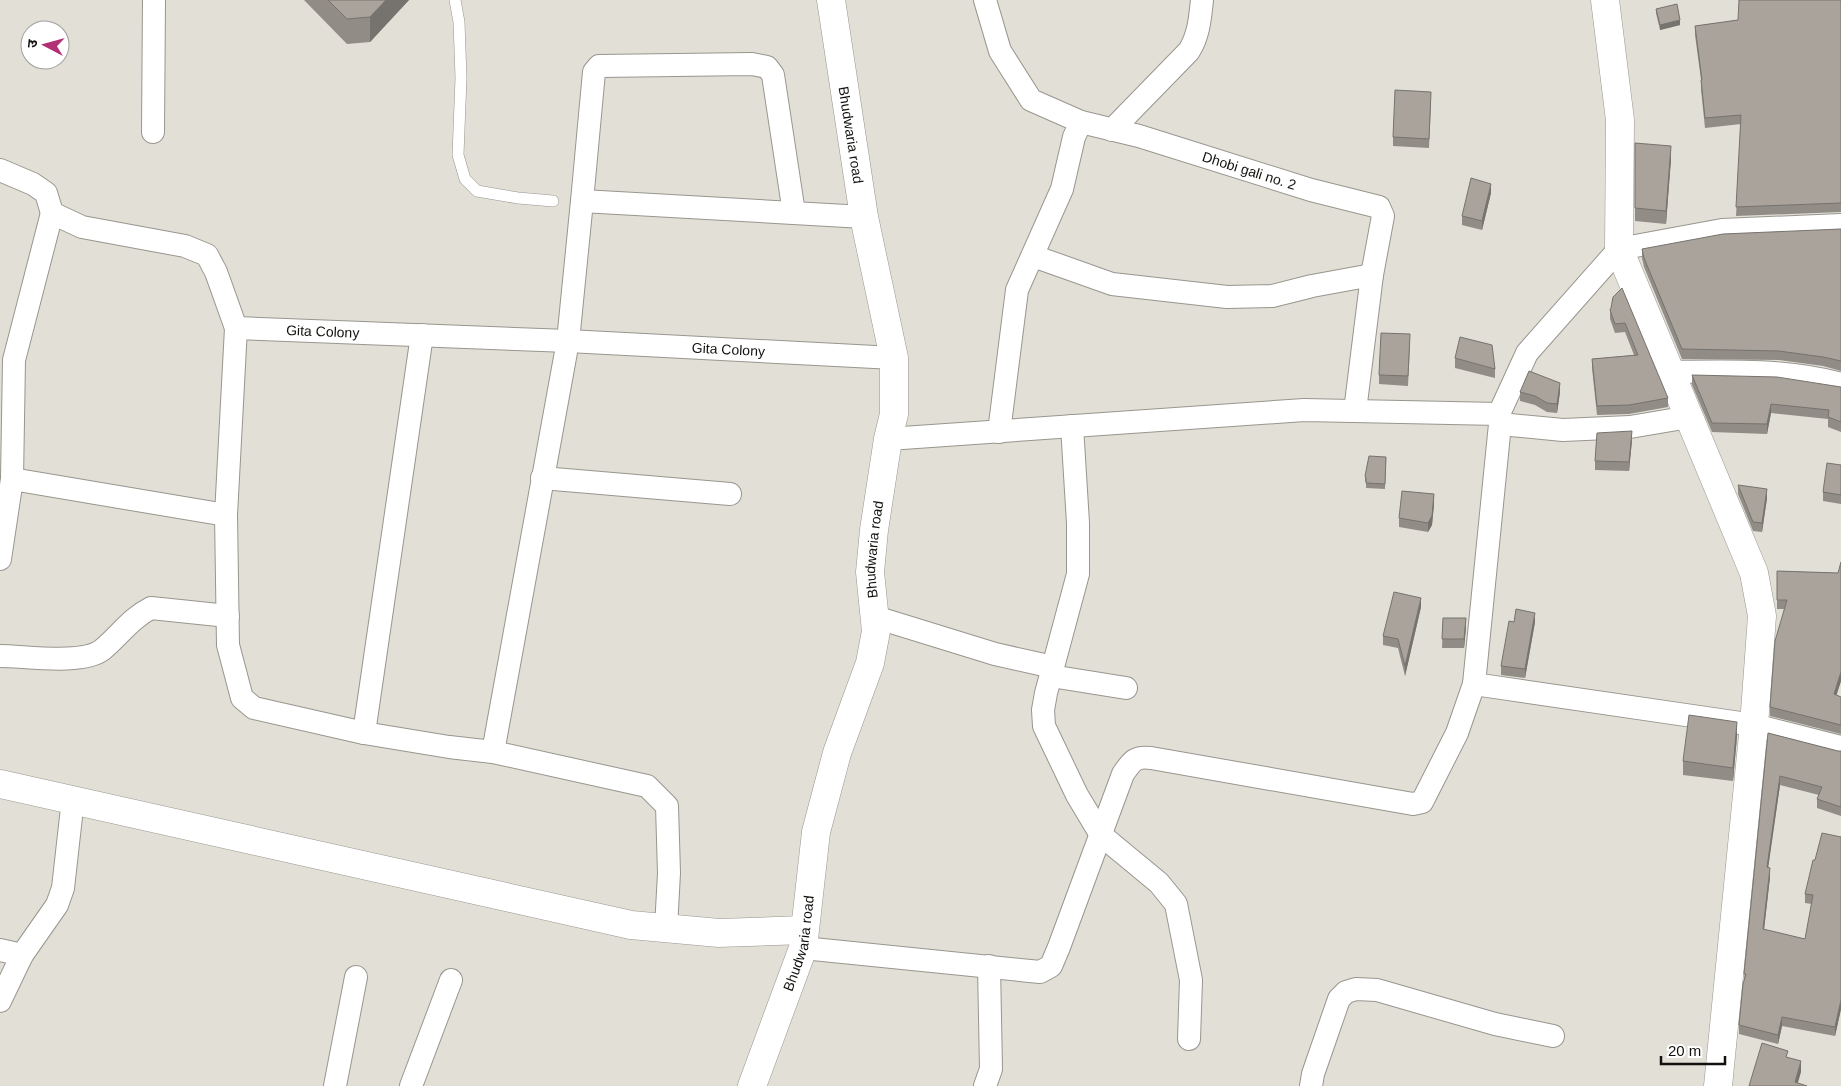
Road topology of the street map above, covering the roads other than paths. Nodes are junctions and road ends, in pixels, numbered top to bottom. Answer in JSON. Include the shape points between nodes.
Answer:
{"nodes":[{"id":1,"x":154,"y":0,"type":"edge"},
{"id":2,"x":455,"y":0,"type":"edge"},
{"id":3,"x":831,"y":0,"type":"edge"},
{"id":4,"x":985,"y":0,"type":"edge"},
{"id":5,"x":1202,"y":0,"type":"edge"},
{"id":6,"x":1605,"y":0,"type":"edge"},
{"id":7,"x":1081,"y":122,"type":"junction"},
{"id":8,"x":1112,"y":130,"type":"junction"},
{"id":9,"x":153,"y":132,"type":"dead end"},
{"id":10,"x":0,"y":170,"type":"edge"},
{"id":11,"x":553,"y":201,"type":"dead end"},
{"id":12,"x":582,"y":201,"type":"junction"},
{"id":13,"x":794,"y":213,"type":"junction"},
{"id":14,"x":52,"y":214,"type":"junction"},
{"id":15,"x":864,"y":217,"type":"junction"},
{"id":16,"x":1841,"y":225,"type":"edge"},
{"id":17,"x":1619,"y":249,"type":"junction"},
{"id":18,"x":1033,"y":256,"type":"junction"},
{"id":19,"x":1372,"y":275,"type":"junction"},
{"id":20,"x":236,"y":328,"type":"junction"},
{"id":21,"x":422,"y":335,"type":"junction"},
{"id":22,"x":568,"y":341,"type":"junction"},
{"id":23,"x":894,"y":358,"type":"junction"},
{"id":24,"x":7,"y":359,"type":"edge"},
{"id":25,"x":1670,"y":372,"type":"junction"},
{"id":26,"x":1841,"y":384,"type":"edge"},
{"id":27,"x":1355,"y":412,"type":"junction"},
{"id":28,"x":1689,"y":417,"type":"junction"},
{"id":29,"x":1500,"y":419,"type":"junction"},
{"id":30,"x":1072,"y":426,"type":"junction"},
{"id":31,"x":999,"y":432,"type":"junction"},
{"id":32,"x":888,"y":440,"type":"junction"},
{"id":33,"x":542,"y":478,"type":"junction"},
{"id":34,"x":12,"y":479,"type":"junction"},
{"id":35,"x":730,"y":494,"type":"dead end"},
{"id":36,"x":226,"y":515,"type":"junction"},
{"id":37,"x":1,"y":545,"type":"edge"},
{"id":38,"x":228,"y":616,"type":"junction"},
{"id":39,"x":875,"y":617,"type":"junction"},
{"id":40,"x":0,"y":656,"type":"edge"},
{"id":41,"x":1052,"y":672,"type":"junction"},
{"id":42,"x":1474,"y":684,"type":"junction"},
{"id":43,"x":1126,"y":688,"type":"dead end"},
{"id":44,"x":1754,"y":725,"type":"junction"},
{"id":45,"x":364,"y":733,"type":"junction"},
{"id":46,"x":1841,"y":747,"type":"edge"},
{"id":47,"x":493,"y":752,"type":"junction"},
{"id":48,"x":0,"y":784,"type":"edge"},
{"id":49,"x":73,"y":798,"type":"junction"},
{"id":50,"x":1101,"y":835,"type":"junction"},
{"id":51,"x":666,"y":928,"type":"junction"},
{"id":52,"x":803,"y":939,"type":"junction"},
{"id":53,"x":0,"y":950,"type":"edge"},
{"id":54,"x":22,"y":955,"type":"junction"},
{"id":55,"x":989,"y":966,"type":"junction"},
{"id":56,"x":356,"y":977,"type":"dead end"},
{"id":57,"x":451,"y":980,"type":"dead end"},
{"id":58,"x":0,"y":1001,"type":"edge"},
{"id":59,"x":1553,"y":1036,"type":"dead end"},
{"id":60,"x":1190,"y":1039,"type":"dead end"},
{"id":61,"x":335,"y":1086,"type":"edge"},
{"id":62,"x":411,"y":1086,"type":"edge"},
{"id":63,"x":752,"y":1086,"type":"edge"},
{"id":64,"x":985,"y":1086,"type":"edge"},
{"id":65,"x":1312,"y":1086,"type":"edge"},
{"id":66,"x":1718,"y":1086,"type":"edge"}],
"edges":[{"from":1,"to":9,"type":"street"},
{"from":2,"to":11,"type":"lane","via":[[461,78],[458,155],[465,179],[477,191]]},
{"from":3,"to":15,"type":"street","name":"Bhudwaria road"},
{"from":4,"to":7,"type":"street","name":"Dhobi gali no. 2","via":[[1000,51],[1031,100]]},
{"from":5,"to":8,"type":"street","via":[[1199,27],[1189,50]]},
{"from":6,"to":17,"type":"street","via":[[1620,120]]},
{"from":7,"to":8,"type":"street","name":"Dhobi gali no. 2"},
{"from":7,"to":18,"type":"street","via":[[1074,137],[1062,188]]},
{"from":8,"to":19,"type":"street","name":"Dhobi gali no. 2","via":[[1311,190],[1379,207],[1384,216]]},
{"from":10,"to":14,"type":"street","via":[[46,193]]},
{"from":12,"to":13,"type":"street"},
{"from":12,"to":13,"type":"street","via":[[594,72],[599,66],[752,64],[767,67],[773,75]]},
{"from":12,"to":22,"type":"street"},
{"from":13,"to":15,"type":"street"},
{"from":14,"to":20,"type":"street","via":[[82,226],[185,246],[207,255]]},
{"from":14,"to":24,"type":"street"},
{"from":15,"to":23,"type":"street","name":"Bhudwaria road"},
{"from":16,"to":17,"type":"street","via":[[1722,230]]},
{"from":17,"to":25,"type":"street"},
{"from":17,"to":29,"type":"street","via":[[1527,353]]},
{"from":18,"to":19,"type":"street","via":[[1112,284],[1227,297],[1272,296]]},
{"from":18,"to":31,"type":"street","via":[[1017,290]]},
{"from":19,"to":27,"type":"street","name":"Dhobi gali no. 2"},
{"from":20,"to":21,"type":"street","name":"Gita Colony"},
{"from":20,"to":36,"type":"street"},
{"from":21,"to":22,"type":"street","name":"Gita Colony"},
{"from":21,"to":45,"type":"street"},
{"from":22,"to":23,"type":"street","name":"Gita Colony"},
{"from":22,"to":33,"type":"street"},
{"from":23,"to":32,"type":"street","name":"Bhudwaria road","via":[[894,414]]},
{"from":24,"to":34,"type":"street"},
{"from":25,"to":26,"type":"street","via":[[1744,370]]},
{"from":25,"to":28,"type":"street"},
{"from":27,"to":29,"type":"street"},
{"from":27,"to":30,"type":"street","via":[[1304,410]]},
{"from":28,"to":29,"type":"street","via":[[1630,427],[1563,430]]},
{"from":28,"to":44,"type":"street","via":[[1754,573],[1762,616]]},
{"from":29,"to":42,"type":"street"},
{"from":30,"to":31,"type":"street"},
{"from":30,"to":41,"type":"street","via":[[1078,574]]},
{"from":31,"to":32,"type":"street"},
{"from":32,"to":39,"type":"street","name":"Bhudwaria road","via":[[870,572]]},
{"from":33,"to":35,"type":"street"},
{"from":33,"to":47,"type":"street"},
{"from":34,"to":36,"type":"street"},
{"from":34,"to":37,"type":"street"},
{"from":36,"to":38,"type":"street"},
{"from":38,"to":40,"type":"street","via":[[151,608],[92,656]]},
{"from":38,"to":45,"type":"street","via":[[228,645],[242,698],[254,708]]},
{"from":39,"to":41,"type":"street"},
{"from":39,"to":52,"type":"street","name":"Bhudwaria road","via":[[876,631],[870,663],[837,753],[816,832]]},
{"from":41,"to":43,"type":"street"},
{"from":41,"to":50,"type":"street","via":[[1043,710],[1044,726],[1077,796]]},
{"from":42,"to":44,"type":"street"},
{"from":42,"to":50,"type":"street","via":[[1457,733],[1422,802],[1413,804],[1140,756],[1123,774]]},
{"from":44,"to":46,"type":"street"},
{"from":44,"to":66,"type":"street"},
{"from":45,"to":47,"type":"street"},
{"from":47,"to":51,"type":"street","via":[[647,786],[667,806],[669,873]]},
{"from":48,"to":49,"type":"street"},
{"from":49,"to":51,"type":"street","via":[[631,925]]},
{"from":49,"to":54,"type":"street","via":[[63,888],[57,906]]},
{"from":50,"to":55,"type":"street","via":[[1051,966],[1040,972]]},
{"from":50,"to":60,"type":"street","via":[[1159,883],[1176,904],[1191,980]]},
{"from":51,"to":52,"type":"street"},
{"from":52,"to":55,"type":"street"},
{"from":52,"to":63,"type":"street","name":"Bhudwaria road"},
{"from":53,"to":54,"type":"street"},
{"from":54,"to":58,"type":"street"},
{"from":55,"to":64,"type":"street","via":[[991,1069]]},
{"from":56,"to":61,"type":"street"},
{"from":57,"to":62,"type":"street"},
{"from":59,"to":65,"type":"street","via":[[1495,1024],[1377,990],[1356,989],[1339,999],[1313,1074]]}]}
